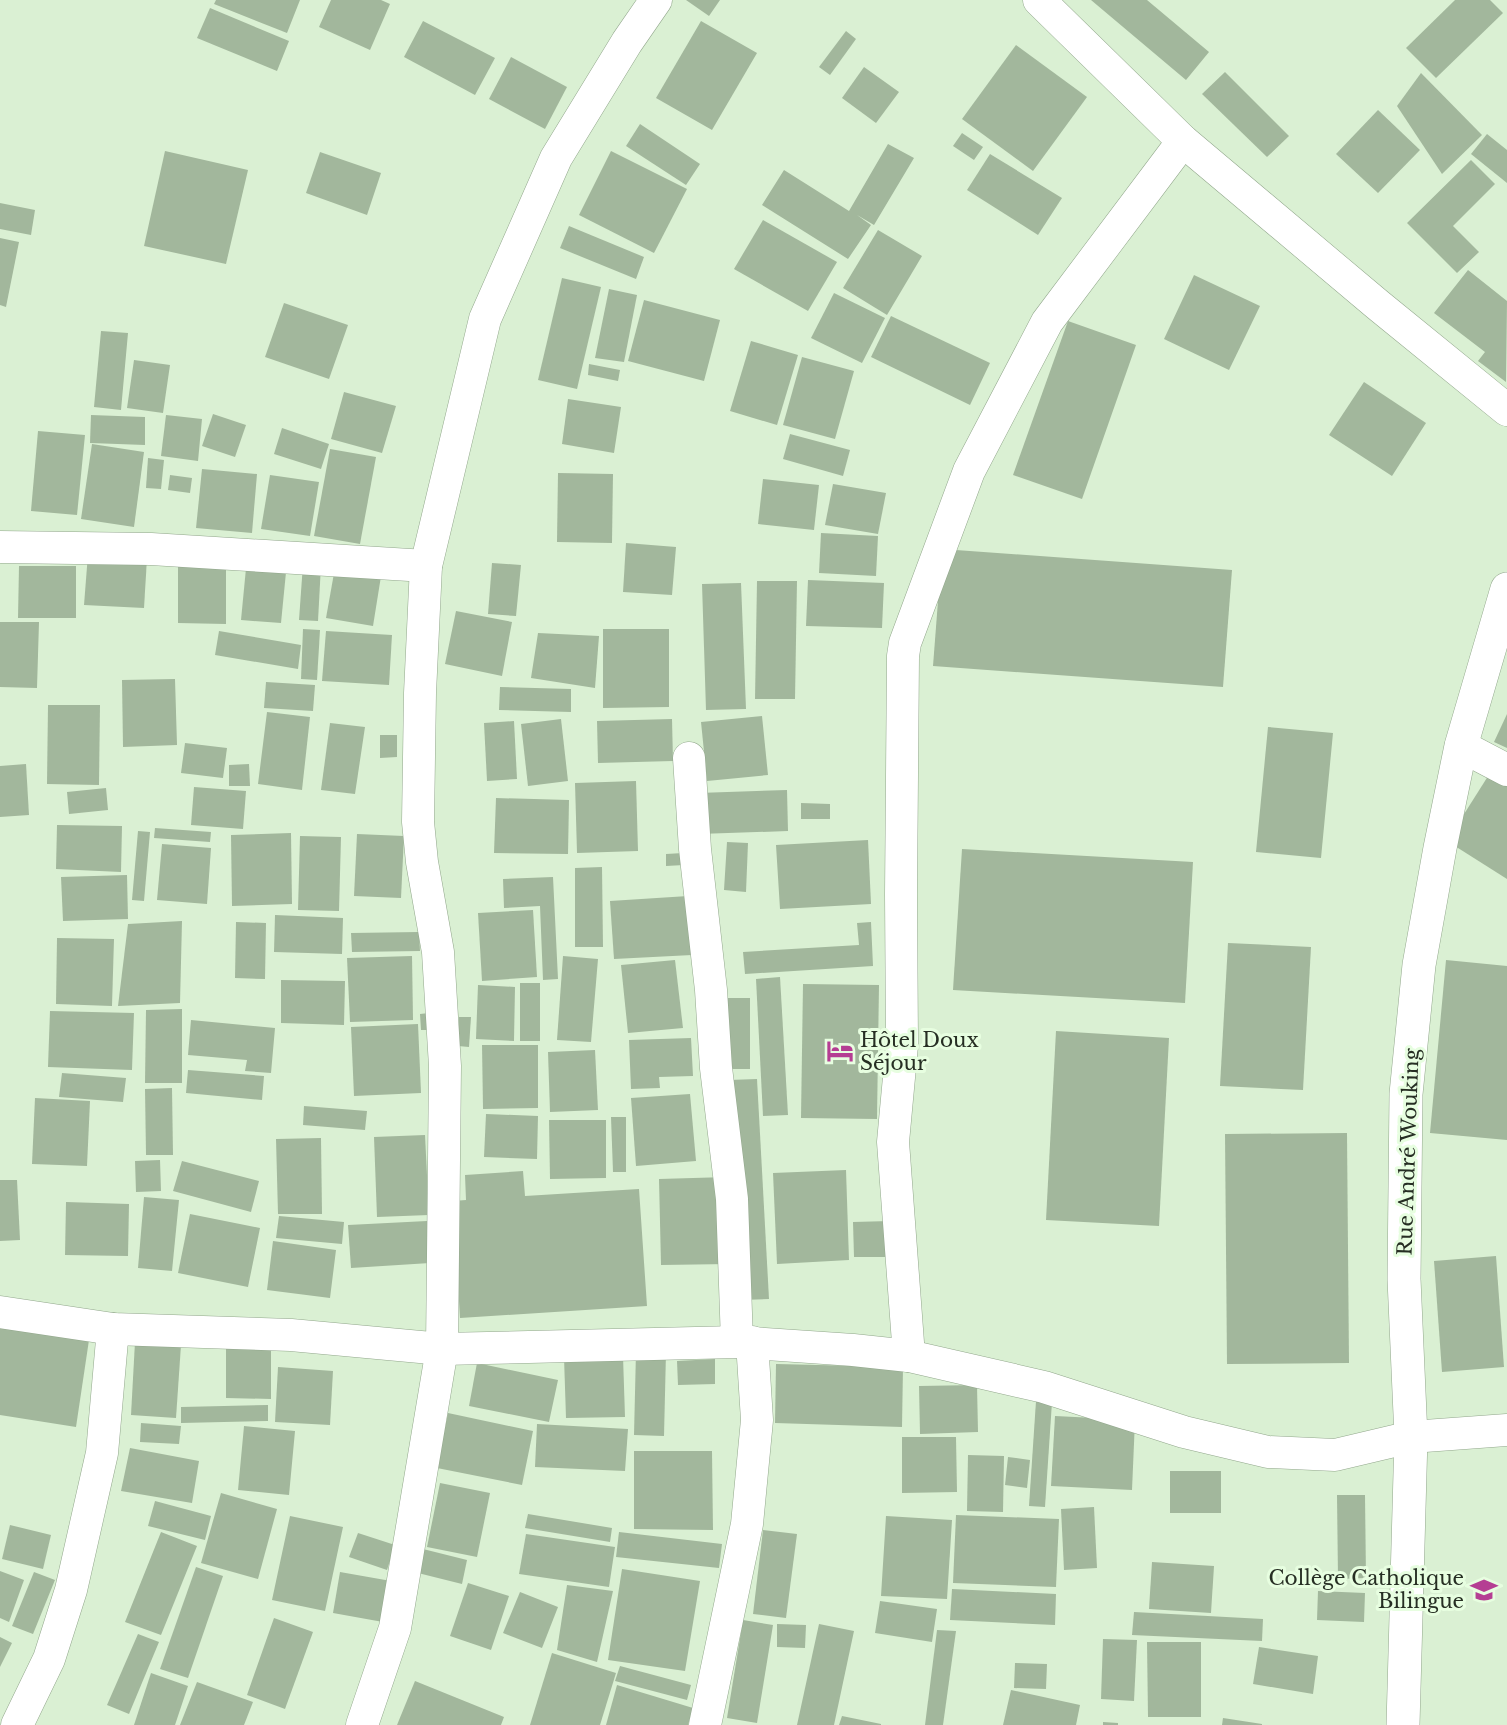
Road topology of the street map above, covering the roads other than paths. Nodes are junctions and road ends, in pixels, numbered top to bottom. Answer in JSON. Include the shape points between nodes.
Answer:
{"nodes":[{"id":1,"x":656,"y":0,"type":"edge"},
{"id":2,"x":1039,"y":0,"type":"edge"},
{"id":3,"x":1183,"y":141,"type":"junction"},
{"id":4,"x":1507,"y":410,"type":"edge"},
{"id":5,"x":0,"y":547,"type":"edge"},
{"id":6,"x":426,"y":566,"type":"junction"},
{"id":7,"x":1507,"y":589,"type":"edge"},
{"id":8,"x":1461,"y":746,"type":"junction"},
{"id":9,"x":689,"y":758,"type":"dead end"},
{"id":10,"x":1507,"y":770,"type":"edge"},
{"id":11,"x":0,"y":1312,"type":"edge"},
{"id":12,"x":113,"y":1329,"type":"junction"},
{"id":13,"x":745,"y":1342,"type":"junction"},
{"id":14,"x":442,"y":1349,"type":"junction"},
{"id":15,"x":909,"y":1356,"type":"junction"},
{"id":16,"x":1507,"y":1430,"type":"edge"},
{"id":17,"x":1411,"y":1437,"type":"junction"},
{"id":18,"x":17,"y":1725,"type":"edge"},
{"id":19,"x":362,"y":1725,"type":"edge"},
{"id":20,"x":705,"y":1725,"type":"edge"},
{"id":21,"x":1404,"y":1725,"type":"edge"}],
"edges":[{"from":1,"to":6,"type":"street","via":[[556,158],[485,319]]},
{"from":2,"to":3,"type":"street"},
{"from":3,"to":4,"type":"street"},
{"from":3,"to":15,"type":"street","via":[[1047,322],[969,471],[905,643],[902,1045],[893,1142]]},
{"from":5,"to":6,"type":"street","via":[[151,549]]},
{"from":6,"to":14,"type":"street","via":[[418,822],[438,952],[446,1066]]},
{"from":7,"to":8,"type":"street","name":"Rue André Wouking"},
{"from":8,"to":10,"type":"street"},
{"from":8,"to":17,"type":"street","name":"Rue André Wouking","via":[[1419,964],[1406,1094],[1404,1279]]},
{"from":9,"to":13,"type":"street"},
{"from":11,"to":12,"type":"street"},
{"from":12,"to":14,"type":"street","via":[[291,1335]]},
{"from":12,"to":18,"type":"street","via":[[102,1453],[71,1590],[49,1659]]},
{"from":13,"to":14,"type":"street"},
{"from":13,"to":15,"type":"street"},
{"from":13,"to":20,"type":"street","via":[[757,1420],[747,1524]]},
{"from":14,"to":19,"type":"street","via":[[395,1628]]},
{"from":15,"to":17,"type":"street","via":[[1044,1387],[1184,1432],[1268,1452],[1335,1455]]},
{"from":16,"to":17,"type":"street"},
{"from":17,"to":21,"type":"street","name":"Rue André Wouking"}]}
